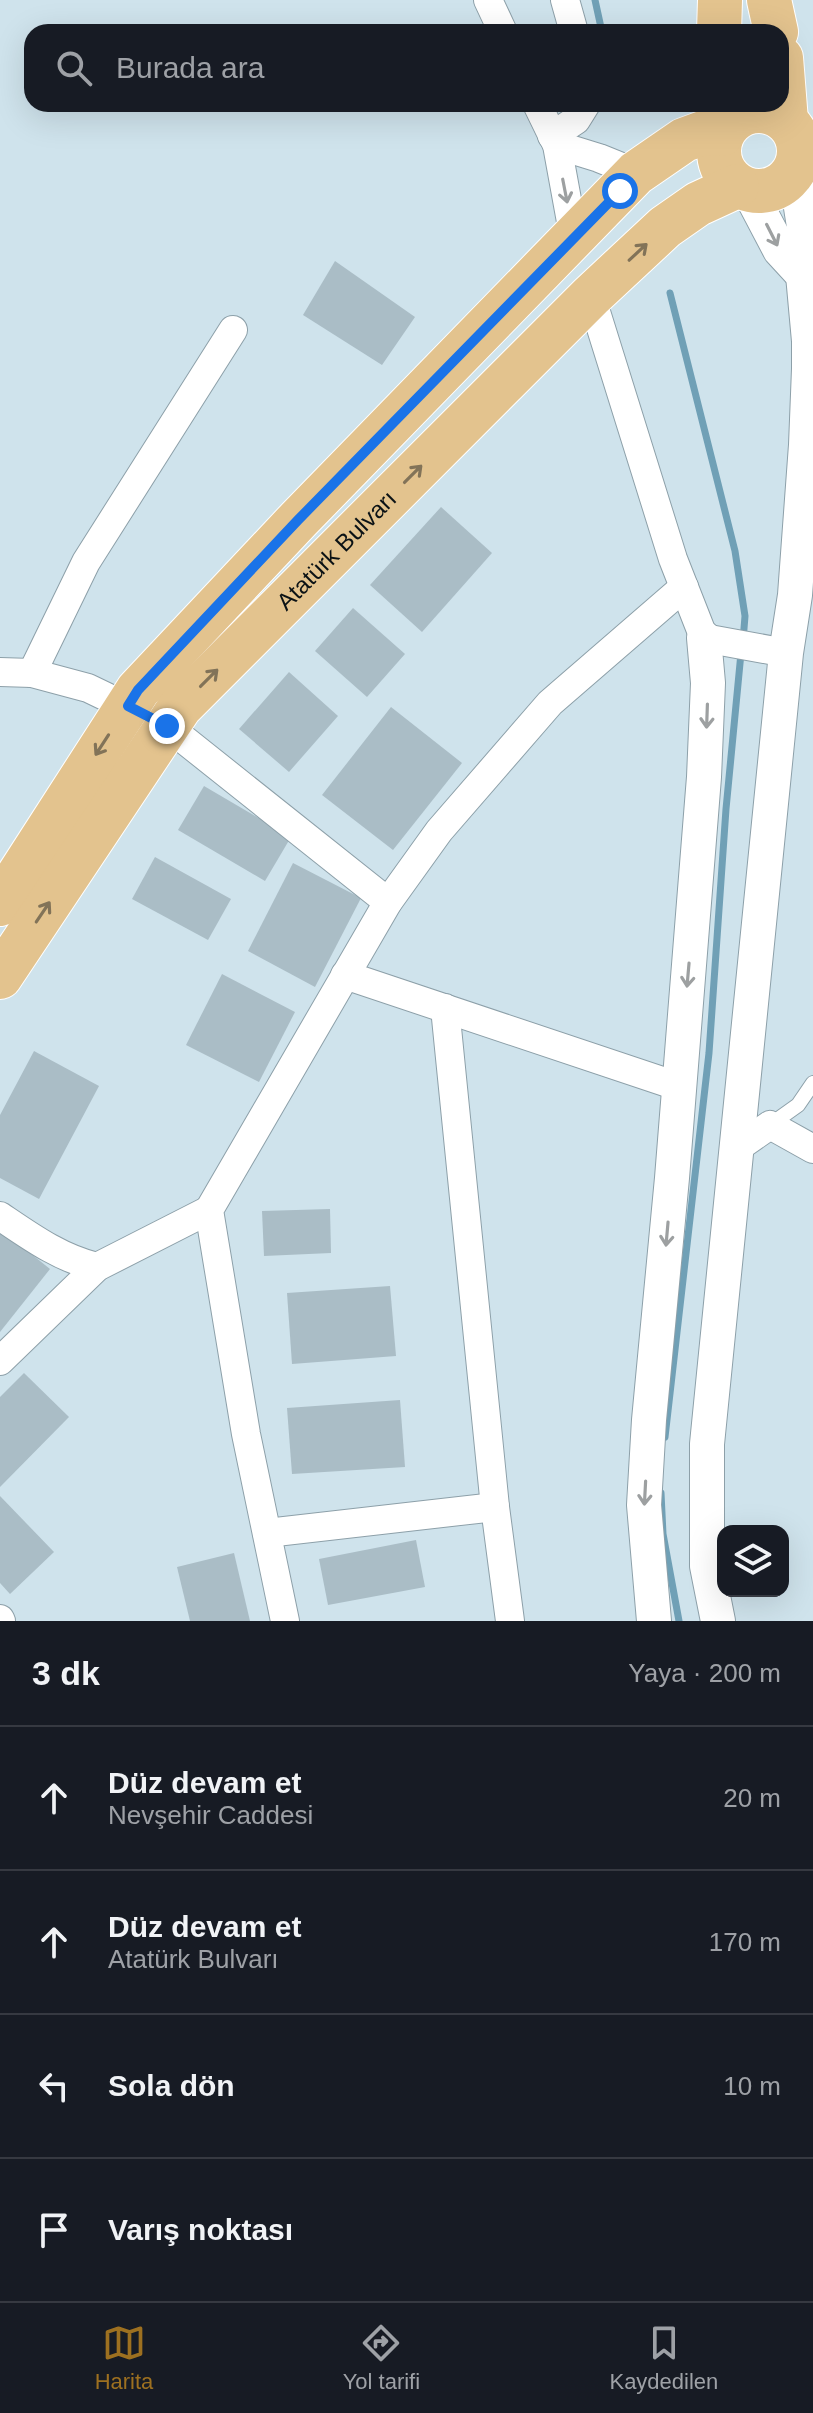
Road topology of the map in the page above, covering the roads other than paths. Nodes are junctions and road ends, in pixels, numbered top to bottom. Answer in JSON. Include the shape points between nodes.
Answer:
{"nodes":[{"id":1,"x":488,"y":0,"type":"edge"},
{"id":2,"x":565,"y":0,"type":"edge"},
{"id":3,"x":720,"y":0,"type":"edge"},
{"id":4,"x":769,"y":0,"type":"edge"},
{"id":5,"x":499,"y":24,"type":"edge"},
{"id":6,"x":572,"y":24,"type":"edge"},
{"id":7,"x":719,"y":24,"type":"edge"},
{"id":8,"x":774,"y":24,"type":"edge"},
{"id":9,"x":541,"y":112,"type":"edge"},
{"id":10,"x":581,"y":112,"type":"edge"},
{"id":11,"x":748,"y":112,"type":"edge"},
{"id":12,"x":765,"y":112,"type":"edge"},
{"id":13,"x":785,"y":112,"type":"edge"},
{"id":14,"x":786,"y":121,"type":"junction"},
{"id":15,"x":723,"y":122,"type":"edge"},
{"id":16,"x":554,"y":140,"type":"junction"},
{"id":17,"x":795,"y":170,"type":"junction"},
{"id":18,"x":636,"y":173,"type":"junction"},
{"id":19,"x":743,"y":188,"type":"junction"},
{"id":20,"x":574,"y":238,"type":"junction"},
{"id":21,"x":803,"y":275,"type":"junction"},
{"id":22,"x":591,"y":296,"type":"junction"},
{"id":23,"x":233,"y":330,"type":"dead end"},
{"id":24,"x":811,"y":368,"type":"edge"},
{"id":25,"x":684,"y":587,"type":"junction"},
{"id":26,"x":804,"y":594,"type":"edge"},
{"id":27,"x":714,"y":640,"type":"junction"},
{"id":28,"x":773,"y":651,"type":"junction"},
{"id":29,"x":0,"y":672,"type":"edge"},
{"id":30,"x":32,"y":673,"type":"junction"},
{"id":31,"x":128,"y":706,"type":"junction"},
{"id":32,"x":167,"y":726,"type":"junction"},
{"id":33,"x":388,"y":902,"type":"junction"},
{"id":34,"x":0,"y":904,"type":"edge"},
{"id":35,"x":345,"y":975,"type":"junction"},
{"id":36,"x":0,"y":977,"type":"edge"},
{"id":37,"x":445,"y":1008,"type":"junction"},
{"id":38,"x":813,"y":1083,"type":"edge"},
{"id":39,"x":680,"y":1087,"type":"junction"},
{"id":40,"x":770,"y":1125,"type":"junction"},
{"id":41,"x":737,"y":1148,"type":"junction"},
{"id":42,"x":813,"y":1149,"type":"edge"},
{"id":43,"x":209,"y":1210,"type":"junction"},
{"id":44,"x":0,"y":1216,"type":"edge"},
{"id":45,"x":97,"y":1267,"type":"junction"},
{"id":46,"x":0,"y":1361,"type":"edge"},
{"id":47,"x":495,"y":1507,"type":"junction"},
{"id":48,"x":267,"y":1533,"type":"junction"},
{"id":49,"x":285,"y":1621,"type":"edge"},
{"id":50,"x":510,"y":1621,"type":"edge"},
{"id":51,"x":654,"y":1621,"type":"edge"},
{"id":52,"x":718,"y":1621,"type":"edge"}],
"edges":[{"from":1,"to":5,"type":"street"},
{"from":2,"to":6,"type":"street"},
{"from":3,"to":7,"type":"main road"},
{"from":4,"to":8,"type":"main road"},
{"from":9,"to":16,"type":"street"},
{"from":10,"to":16,"type":"street"},
{"from":11,"to":15,"type":"main road"},
{"from":12,"to":14,"type":"main road"},
{"from":13,"to":14,"type":"main road"},
{"from":14,"to":17,"type":"main road","via":[[799,144]]},
{"from":15,"to":18,"type":"main road","name":"Atatürk Bulvarı","via":[[684,140]]},
{"from":15,"to":19,"type":"main road","via":[[720,163],[726,176]]},
{"from":16,"to":18,"type":"street"},
{"from":16,"to":20,"type":"street","one_way":true},
{"from":17,"to":19,"type":"main road","via":[[776,188]]},
{"from":17,"to":21,"type":"street","via":[[807,245]]},
{"from":18,"to":20,"type":"main road","name":"Atatürk Bulvarı"},
{"from":19,"to":21,"type":"street","one_way":true,"via":[[780,250]]},
{"from":22,"to":19,"type":"main road","name":"Atatürk Bulvarı","one_way":true,"via":[[665,227],[698,204]]},
{"from":20,"to":31,"type":"main road","name":"Atatürk Bulvarı","via":[[298,520]]},
{"from":21,"to":24,"type":"street"},
{"from":22,"to":25,"type":"street"},
{"from":32,"to":22,"type":"main road","name":"Atatürk Bulvarı","one_way":true},
{"from":23,"to":30,"type":"street","via":[[86,562]]},
{"from":24,"to":26,"type":"street"},
{"from":25,"to":27,"type":"street"},
{"from":25,"to":33,"type":"street","via":[[550,703],[439,831]]},
{"from":26,"to":28,"type":"street"},
{"from":27,"to":28,"type":"street"},
{"from":27,"to":39,"type":"street","one_way":true},
{"from":28,"to":41,"type":"street"},
{"from":29,"to":30,"type":"street"},
{"from":30,"to":31,"type":"street","via":[[88,688]]},
{"from":31,"to":32,"type":"street"},
{"from":31,"to":34,"type":"main road","name":"Atatürk Bulvarı","one_way":true},
{"from":32,"to":33,"type":"street"},
{"from":36,"to":32,"type":"main road","name":"Atatürk Bulvarı","one_way":true},
{"from":33,"to":35,"type":"street"},
{"from":35,"to":37,"type":"street"},
{"from":35,"to":43,"type":"street"},
{"from":37,"to":39,"type":"street"},
{"from":37,"to":47,"type":"street"},
{"from":38,"to":40,"type":"lane","via":[[798,1105]]},
{"from":39,"to":51,"type":"street","one_way":true,"via":[[644,1505]]},
{"from":40,"to":41,"type":"street"},
{"from":40,"to":42,"type":"street"},
{"from":41,"to":52,"type":"street","via":[[707,1444],[707,1566]]},
{"from":43,"to":45,"type":"street"},
{"from":43,"to":48,"type":"street"},
{"from":44,"to":45,"type":"street","via":[[50,1249]]},
{"from":45,"to":46,"type":"street"},
{"from":47,"to":48,"type":"street"},
{"from":47,"to":50,"type":"street"},
{"from":48,"to":49,"type":"street"}]}
